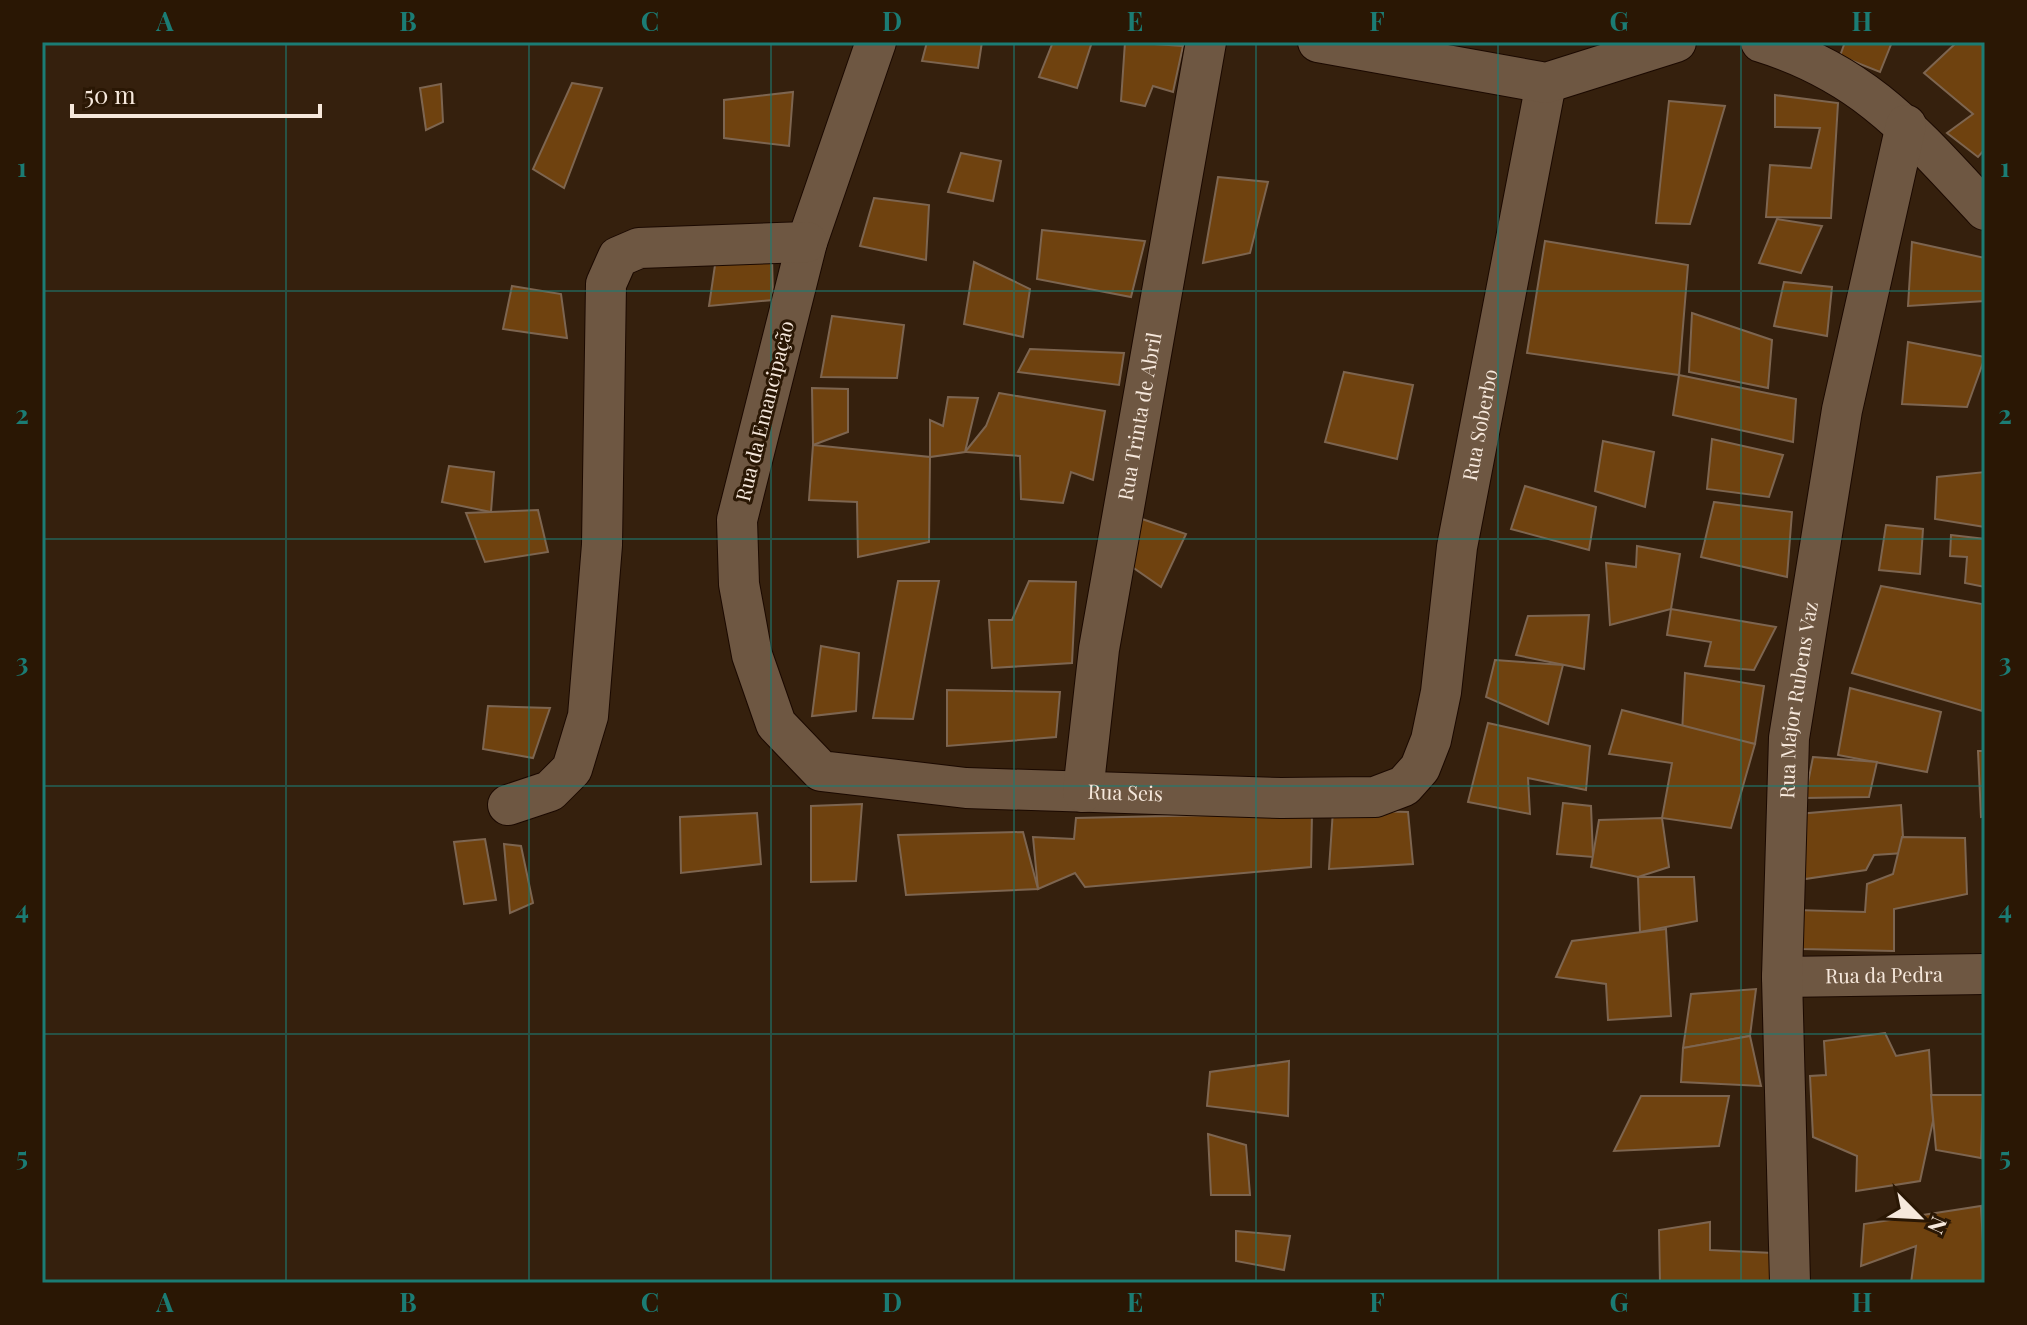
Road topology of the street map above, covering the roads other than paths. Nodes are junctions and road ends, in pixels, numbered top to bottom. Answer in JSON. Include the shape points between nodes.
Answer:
{"nodes":[{"id":1,"x":876,"y":42,"type":"edge"},
{"id":2,"x":1206,"y":42,"type":"edge"},
{"id":3,"x":1318,"y":42,"type":"edge"},
{"id":4,"x":1676,"y":42,"type":"edge"},
{"id":5,"x":1761,"y":42,"type":"edge"},
{"id":6,"x":1546,"y":83,"type":"junction"},
{"id":7,"x":1906,"y":125,"type":"junction"},
{"id":8,"x":1985,"y":210,"type":"edge"},
{"id":9,"x":807,"y":242,"type":"junction"},
{"id":10,"x":1420,"y":768,"type":"joint"},
{"id":11,"x":821,"y":771,"type":"joint"},
{"id":12,"x":1083,"y":792,"type":"junction"},
{"id":13,"x":508,"y":805,"type":"dead end"},
{"id":14,"x":1985,"y":974,"type":"edge"},
{"id":15,"x":1782,"y":977,"type":"junction"},
{"id":16,"x":1790,"y":1283,"type":"edge"}],
"edges":[{"from":1,"to":9,"type":"street","name":"Rua da Emancipação"},
{"from":2,"to":12,"type":"street","name":"Rua Trinta de Abril","via":[[1106,605]]},
{"from":3,"to":6,"type":"street"},
{"from":4,"to":6,"type":"street"},
{"from":5,"to":7,"type":"street","via":[[1804,55],[1854,83]]},
{"from":6,"to":10,"type":"street","name":"Rua Soberbo","via":[[1457,547],[1438,704]]},
{"from":7,"to":8,"type":"street"},
{"from":7,"to":15,"type":"street","name":"Rua Major Rubens Vaz","via":[[1842,410],[1789,738]]},
{"from":9,"to":11,"type":"street","name":"Rua da Emancipação","via":[[737,520],[739,584],[752,655],[776,724]]},
{"from":9,"to":13,"type":"street","via":[[639,248],[618,257],[606,284],[602,545],[588,716],[572,769],[550,791]]},
{"from":10,"to":12,"type":"street","name":"Rua Seis","via":[[1404,786],[1375,797]]},
{"from":11,"to":12,"type":"street","name":"Rua Seis","via":[[966,788]]},
{"from":14,"to":15,"type":"street","name":"Rua da Pedra"},
{"from":15,"to":16,"type":"street","name":"Rua Major Rubens Vaz"}]}
